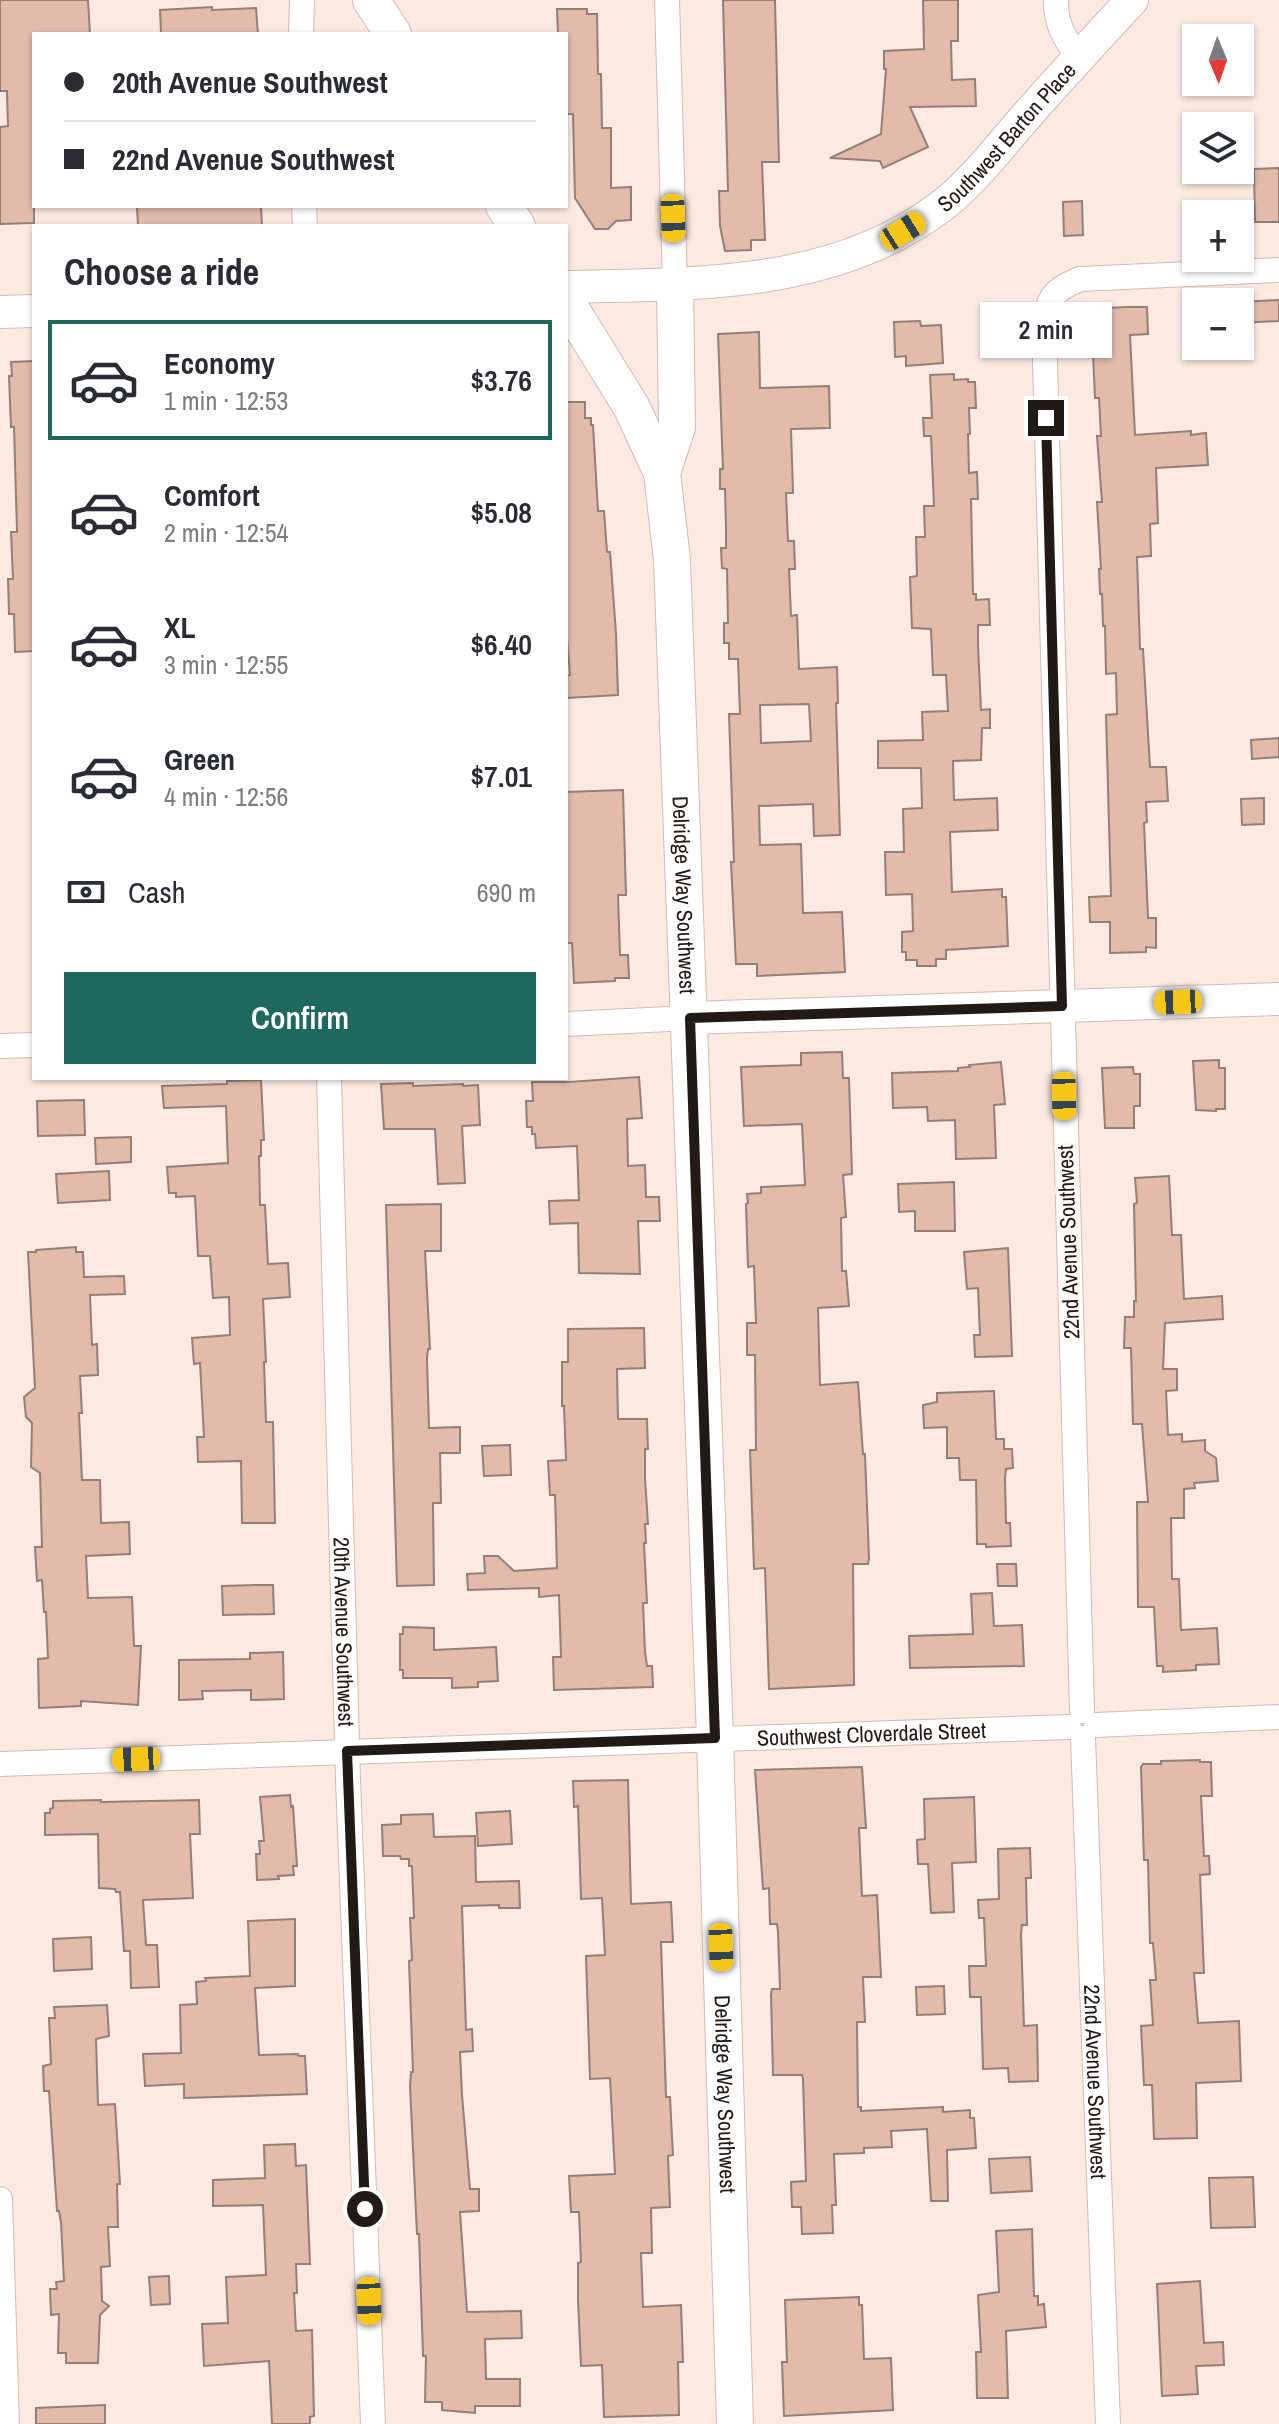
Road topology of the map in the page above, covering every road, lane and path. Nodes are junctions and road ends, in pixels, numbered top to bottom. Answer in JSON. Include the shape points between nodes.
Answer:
{"nodes":[{"id":1,"x":302,"y":0,"type":"edge"},
{"id":2,"x":371,"y":0,"type":"edge"},
{"id":3,"x":667,"y":0,"type":"edge"},
{"id":4,"x":1056,"y":0,"type":"edge"},
{"id":5,"x":1132,"y":0,"type":"edge"},
{"id":6,"x":301,"y":32,"type":"edge"},
{"id":7,"x":392,"y":32,"type":"edge"},
{"id":8,"x":1078,"y":57,"type":"junction"},
{"id":9,"x":1279,"y":270,"type":"edge"},
{"id":10,"x":675,"y":284,"type":"junction"},
{"id":11,"x":568,"y":287,"type":"edge"},
{"id":12,"x":568,"y":304,"type":"edge"},
{"id":13,"x":32,"y":311,"type":"edge"},
{"id":14,"x":0,"y":312,"type":"edge"},
{"id":15,"x":662,"y":473,"type":"junction"},
{"id":16,"x":1279,"y":999,"type":"edge"},
{"id":17,"x":1062,"y":1006,"type":"junction"},
{"id":18,"x":690,"y":1018,"type":"junction"},
{"id":19,"x":568,"y":1024,"type":"edge"},
{"id":20,"x":32,"y":1045,"type":"edge"},
{"id":21,"x":0,"y":1046,"type":"edge"},
{"id":22,"x":329,"y":1080,"type":"edge"},
{"id":23,"x":1279,"y":1717,"type":"edge"},
{"id":24,"x":1083,"y":1725,"type":"junction"},
{"id":25,"x":715,"y":1738,"type":"junction"},
{"id":26,"x":347,"y":1751,"type":"junction"},
{"id":27,"x":0,"y":1764,"type":"edge"},
{"id":28,"x":0,"y":2199,"type":"edge"},
{"id":29,"x":7,"y":2424,"type":"edge"},
{"id":30,"x":373,"y":2424,"type":"edge"},
{"id":31,"x":735,"y":2424,"type":"edge"},
{"id":32,"x":1108,"y":2424,"type":"edge"}],
"edges":[{"from":1,"to":6,"type":"street"},
{"from":2,"to":7,"type":"main road"},
{"from":3,"to":10,"type":"street"},
{"from":4,"to":8,"type":"street","via":[[1060,28]]},
{"from":5,"to":8,"type":"street","name":"Southwest Barton Place"},
{"from":8,"to":10,"type":"street","name":"Southwest Barton Place","via":[[972,178],[903,231],[859,252],[784,273]]},
{"from":9,"to":17,"type":"street","name":"22nd Avenue Southwest","via":[[1080,279],[1062,287],[1047,305]]},
{"from":10,"to":11,"type":"street","name":"Southwest Barton Place"},
{"from":10,"to":15,"type":"main road","via":[[677,427]]},
{"from":12,"to":15,"type":"main road","name":"Delridge Way Southwest","via":[[632,408]]},
{"from":13,"to":14,"type":"street"},
{"from":15,"to":18,"type":"main road","name":"Delridge Way Southwest","via":[[673,575]]},
{"from":16,"to":17,"type":"street"},
{"from":17,"to":18,"type":"street"},
{"from":17,"to":24,"type":"street","name":"22nd Avenue Southwest"},
{"from":18,"to":19,"type":"street"},
{"from":18,"to":25,"type":"main road","name":"Delridge Way Southwest"},
{"from":20,"to":21,"type":"street"},
{"from":22,"to":26,"type":"street","name":"20th Avenue Southwest"},
{"from":23,"to":24,"type":"street","name":"Southwest Cloverdale Street"},
{"from":24,"to":25,"type":"street","name":"Southwest Cloverdale Street"},
{"from":24,"to":32,"type":"street","name":"22nd Avenue Southwest"},
{"from":25,"to":26,"type":"street","name":"Southwest Cloverdale Street"},
{"from":25,"to":31,"type":"main road","name":"Delridge Way Southwest"},
{"from":26,"to":27,"type":"street","name":"Southwest Cloverdale Street"},
{"from":26,"to":30,"type":"street","name":"20th Avenue Southwest"},
{"from":28,"to":29,"type":"street"}]}
